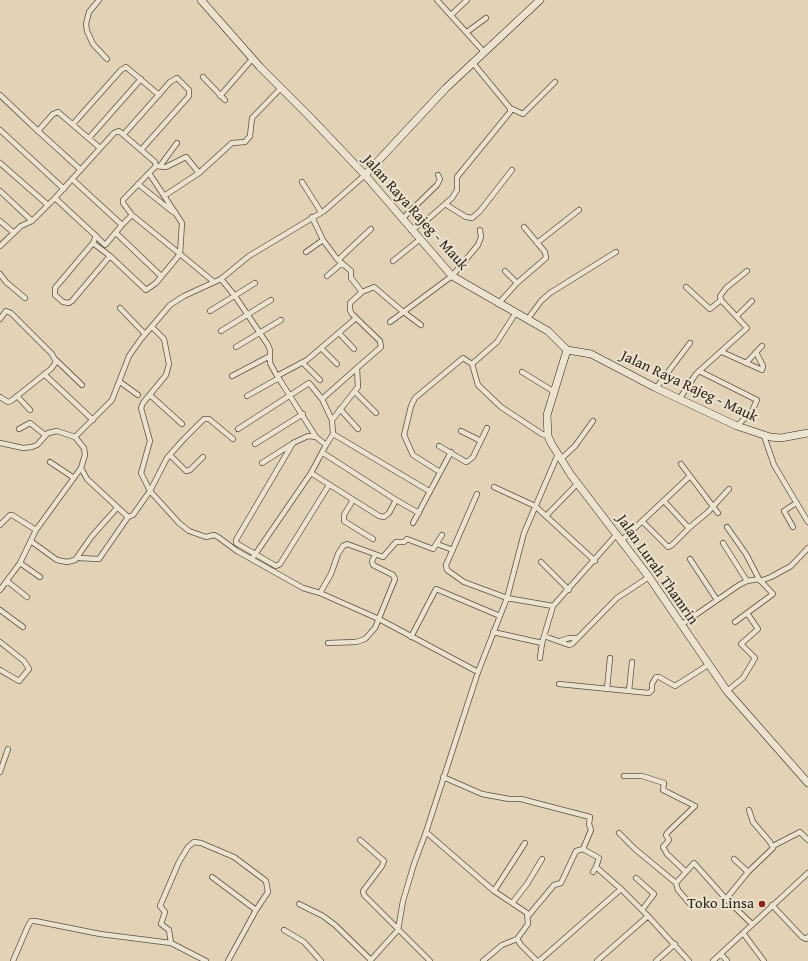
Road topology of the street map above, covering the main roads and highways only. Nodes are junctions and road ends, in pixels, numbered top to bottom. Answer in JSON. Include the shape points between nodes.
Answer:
{"nodes":[{"id":1,"x":201,"y":0,"type":"edge"},
{"id":2,"x":540,"y":0,"type":"edge"},
{"id":3,"x":365,"y":176,"type":"junction"},
{"id":4,"x":567,"y":350,"type":"junction"},
{"id":5,"x":808,"y":433,"type":"edge"},
{"id":6,"x":808,"y":783,"type":"edge"}],
"edges":[{"from":1,"to":3,"type":"main road","name":"Jalan Raya Rajeg - Mauk"},
{"from":2,"to":3,"type":"main road","via":[[427,107]]},
{"from":3,"to":4,"type":"main road","name":"Jalan Raya Rajeg - Mauk","via":[[452,276],[548,331]]},
{"from":4,"to":5,"type":"main road","name":"Jalan Raya Rajeg - Mauk","via":[[591,354],[683,401],[764,436],[781,438]]},
{"from":4,"to":6,"type":"main road","name":"Jalan Lurah Thamrin","via":[[547,415],[548,436],[559,456],[649,577],[727,691]]}]}
